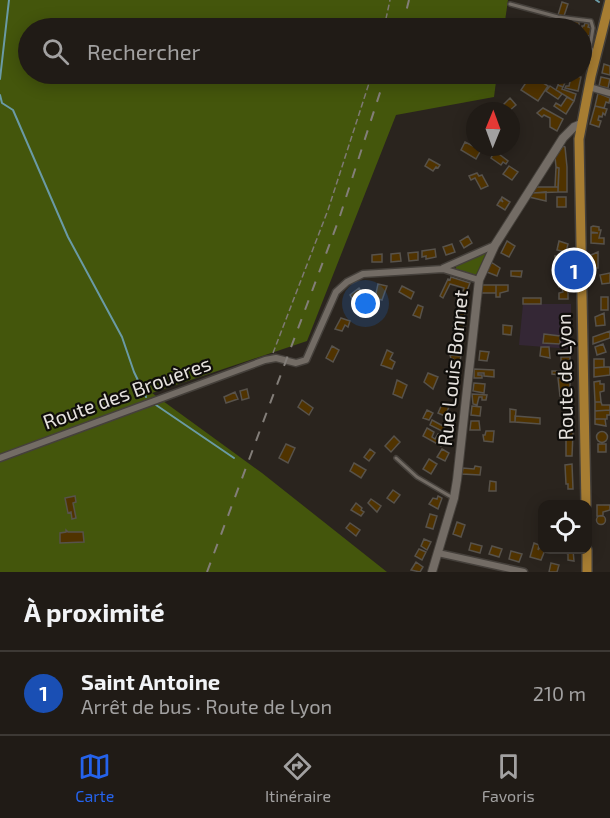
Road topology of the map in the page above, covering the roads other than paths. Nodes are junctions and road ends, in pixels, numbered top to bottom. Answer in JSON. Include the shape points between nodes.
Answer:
{"nodes":[{"id":1,"x":610,"y":0,"type":"edge"},
{"id":2,"x":510,"y":4,"type":"dead end"},
{"id":3,"x":609,"y":11,"type":"edge"},
{"id":4,"x":566,"y":18,"type":"edge"},
{"id":5,"x":592,"y":50,"type":"edge"},
{"id":6,"x":596,"y":55,"type":"junction"},
{"id":7,"x":592,"y":73,"type":"edge"},
{"id":8,"x":590,"y":84,"type":"edge"},
{"id":9,"x":589,"y":87,"type":"junction"},
{"id":10,"x":610,"y":93,"type":"edge"},
{"id":11,"x":581,"y":124,"type":"junction"},
{"id":12,"x":495,"y":244,"type":"junction"},
{"id":13,"x":443,"y":269,"type":"junction"},
{"id":14,"x":479,"y":280,"type":"junction"},
{"id":15,"x":0,"y":458,"type":"edge"},
{"id":16,"x":396,"y":458,"type":"dead end"},
{"id":17,"x":454,"y":498,"type":"junction"},
{"id":18,"x":585,"y":500,"type":"edge"},
{"id":19,"x":438,"y":553,"type":"junction"},
{"id":20,"x":586,"y":554,"type":"edge"},
{"id":21,"x":432,"y":572,"type":"edge"},
{"id":22,"x":524,"y":572,"type":"edge"},
{"id":23,"x":587,"y":572,"type":"edge"}],
"edges":[{"from":1,"to":3,"type":"main road","name":"Route de Lyon"},
{"from":2,"to":4,"type":"lane"},
{"from":3,"to":6,"type":"main road","name":"Route de Lyon"},
{"from":5,"to":6,"type":"lane"},
{"from":6,"to":7,"type":"main road","name":"Route de Lyon"},
{"from":8,"to":9,"type":"main road","name":"Route de Lyon"},
{"from":9,"to":10,"type":"street"},
{"from":9,"to":11,"type":"main road","name":"Route de Lyon"},
{"from":11,"to":12,"type":"street","name":"Rue Louis Bonnet","via":[[562,138]]},
{"from":11,"to":18,"type":"main road","name":"Route de Lyon"},
{"from":12,"to":13,"type":"street"},
{"from":12,"to":14,"type":"street","name":"Rue Louis Bonnet"},
{"from":13,"to":14,"type":"street"},
{"from":13,"to":15,"type":"street","name":"Route des Brouères","via":[[373,272],[341,286],[332,298],[306,360],[296,363],[268,359]]},
{"from":14,"to":17,"type":"street","name":"Rue Louis Bonnet"},
{"from":16,"to":17,"type":"lane","via":[[417,477]]},
{"from":17,"to":19,"type":"street","name":"Rue Louis Bonnet"},
{"from":19,"to":21,"type":"street","name":"Rue Louis Bonnet"},
{"from":19,"to":22,"type":"street"},
{"from":20,"to":23,"type":"main road"}]}
